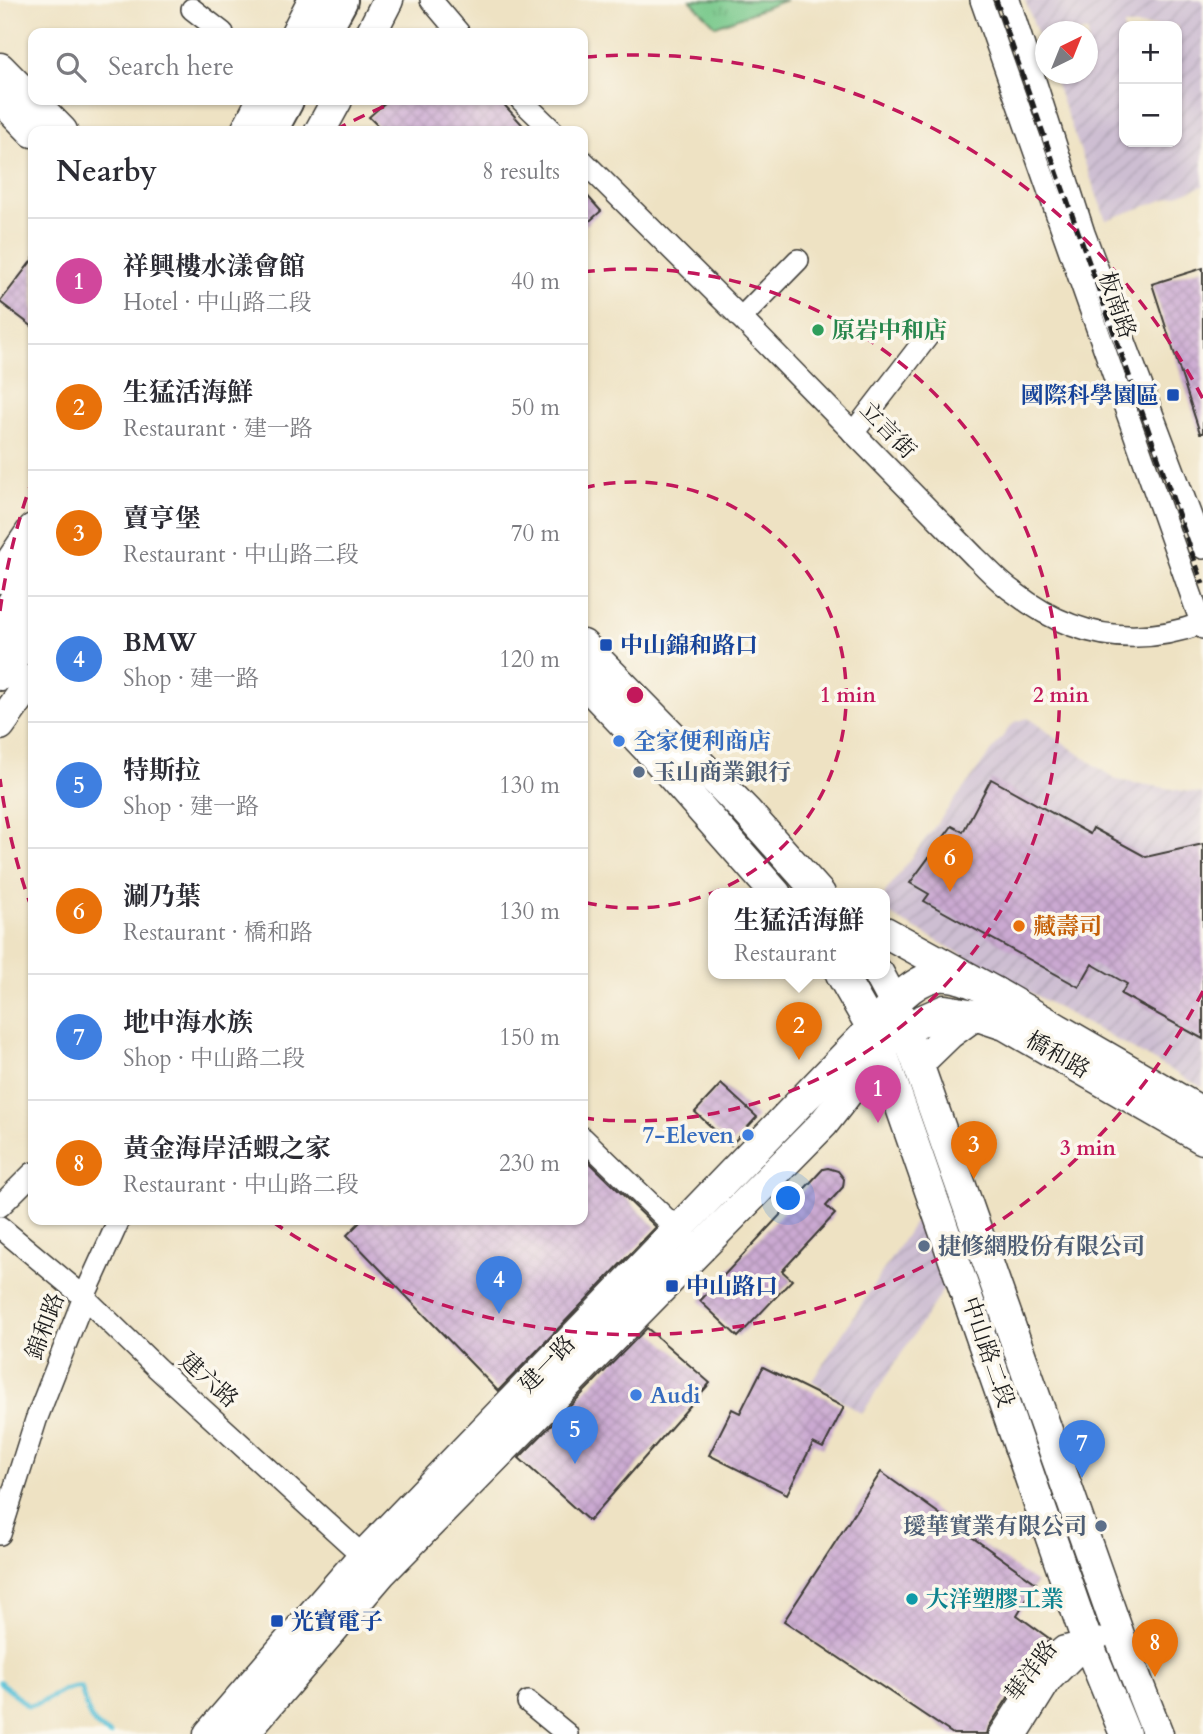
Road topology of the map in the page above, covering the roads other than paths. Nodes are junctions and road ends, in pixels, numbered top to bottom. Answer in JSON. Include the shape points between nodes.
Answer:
{"nodes":[{"id":1,"x":313,"y":0,"type":"edge"},
{"id":2,"x":338,"y":0,"type":"edge"},
{"id":3,"x":358,"y":0,"type":"edge"},
{"id":4,"x":388,"y":0,"type":"edge"},
{"id":5,"x":431,"y":0,"type":"edge"},
{"id":6,"x":981,"y":0,"type":"edge"},
{"id":7,"x":1009,"y":0,"type":"edge"},
{"id":8,"x":192,"y":9,"type":"dead end"},
{"id":9,"x":217,"y":28,"type":"edge"},
{"id":10,"x":299,"y":28,"type":"edge"},
{"id":11,"x":323,"y":28,"type":"edge"},
{"id":12,"x":344,"y":28,"type":"edge"},
{"id":13,"x":374,"y":28,"type":"edge"},
{"id":14,"x":455,"y":28,"type":"edge"},
{"id":15,"x":0,"y":68,"type":"edge"},
{"id":16,"x":28,"y":97,"type":"edge"},
{"id":17,"x":0,"y":98,"type":"edge"},
{"id":18,"x":36,"y":105,"type":"edge"},
{"id":19,"x":259,"y":105,"type":"edge"},
{"id":20,"x":281,"y":105,"type":"edge"},
{"id":21,"x":303,"y":105,"type":"edge"},
{"id":22,"x":334,"y":105,"type":"edge"},
{"id":23,"x":526,"y":105,"type":"edge"},
{"id":24,"x":56,"y":126,"type":"edge"},
{"id":25,"x":249,"y":126,"type":"edge"},
{"id":26,"x":270,"y":126,"type":"edge"},
{"id":27,"x":293,"y":126,"type":"edge"},
{"id":28,"x":323,"y":126,"type":"edge"},
{"id":29,"x":548,"y":126,"type":"edge"},
{"id":30,"x":28,"y":127,"type":"edge"},
{"id":31,"x":588,"y":166,"type":"edge"},
{"id":32,"x":798,"y":260,"type":"dead end"},
{"id":33,"x":741,"y":318,"type":"junction"},
{"id":34,"x":927,"y":337,"type":"dead end"},
{"id":35,"x":853,"y":433,"type":"junction"},
{"id":36,"x":28,"y":536,"type":"edge"},
{"id":37,"x":1203,"y":548,"type":"edge"},
{"id":38,"x":0,"y":578,"type":"edge"},
{"id":39,"x":28,"y":587,"type":"edge"},
{"id":40,"x":28,"y":611,"type":"edge"},
{"id":41,"x":1202,"y":625,"type":"edge"},
{"id":42,"x":0,"y":629,"type":"edge"},
{"id":43,"x":28,"y":629,"type":"edge"},
{"id":44,"x":588,"y":650,"type":"edge"},
{"id":45,"x":0,"y":653,"type":"edge"},
{"id":46,"x":0,"y":671,"type":"edge"},
{"id":47,"x":28,"y":686,"type":"edge"},
{"id":48,"x":588,"y":686,"type":"edge"},
{"id":49,"x":0,"y":725,"type":"edge"},
{"id":50,"x":771,"y":888,"type":"edge"},
{"id":51,"x":815,"y":888,"type":"edge"},
{"id":52,"x":890,"y":935,"type":"edge"},
{"id":53,"x":845,"y":979,"type":"edge"},
{"id":54,"x":854,"y":979,"type":"edge"},
{"id":55,"x":879,"y":979,"type":"edge"},
{"id":56,"x":996,"y":993,"type":"junction"},
{"id":57,"x":975,"y":1015,"type":"junction"},
{"id":58,"x":884,"y":1032,"type":"junction"},
{"id":59,"x":918,"y":1064,"type":"junction"},
{"id":60,"x":1203,"y":1113,"type":"edge"},
{"id":61,"x":1203,"y":1139,"type":"edge"},
{"id":62,"x":588,"y":1144,"type":"edge"},
{"id":63,"x":28,"y":1178,"type":"edge"},
{"id":64,"x":0,"y":1206,"type":"edge"},
{"id":65,"x":118,"y":1225,"type":"edge"},
{"id":66,"x":0,"y":1227,"type":"edge"},
{"id":67,"x":688,"y":1239,"type":"junction"},
{"id":68,"x":84,"y":1297,"type":"junction"},
{"id":69,"x":0,"y":1534,"type":"edge"},
{"id":70,"x":372,"y":1564,"type":"junction"},
{"id":71,"x":1119,"y":1635,"type":"junction"},
{"id":72,"x":1087,"y":1641,"type":"junction"},
{"id":73,"x":528,"y":1702,"type":"dead end"},
{"id":74,"x":209,"y":1734,"type":"edge"},
{"id":75,"x":243,"y":1734,"type":"edge"},
{"id":76,"x":567,"y":1734,"type":"edge"},
{"id":77,"x":1000,"y":1734,"type":"edge"},
{"id":78,"x":1018,"y":1734,"type":"edge"},
{"id":79,"x":1125,"y":1734,"type":"edge"},
{"id":80,"x":1158,"y":1734,"type":"edge"}],
"edges":[{"from":1,"to":10,"type":"main road"},
{"from":2,"to":11,"type":"highway"},
{"from":3,"to":12,"type":"highway"},
{"from":4,"to":13,"type":"main road"},
{"from":5,"to":14,"type":"street"},
{"from":6,"to":41,"type":"street","name":"板南路"},
{"from":7,"to":37,"type":"street","name":"板南路","via":[[1084,233]]},
{"from":8,"to":9,"type":"street"},
{"from":15,"to":16,"type":"main road"},
{"from":17,"to":30,"type":"main road"},
{"from":18,"to":24,"type":"main road"},
{"from":19,"to":25,"type":"main road"},
{"from":20,"to":26,"type":"highway"},
{"from":21,"to":27,"type":"highway"},
{"from":22,"to":28,"type":"main road"},
{"from":23,"to":29,"type":"street"},
{"from":31,"to":33,"type":"street","name":"立言街"},
{"from":32,"to":33,"type":"street"},
{"from":33,"to":35,"type":"street","name":"立言街"},
{"from":34,"to":35,"type":"street"},
{"from":35,"to":41,"type":"street","name":"立言街","via":[[975,557],[1014,593],[1049,615],[1096,633],[1137,638]]},
{"from":36,"to":38,"type":"main road"},
{"from":39,"to":42,"type":"highway"},
{"from":40,"to":45,"type":"main road"},
{"from":43,"to":46,"type":"highway"},
{"from":44,"to":51,"type":"main road"},
{"from":47,"to":49,"type":"main road"},
{"from":48,"to":50,"type":"main road"},
{"from":52,"to":56,"type":"main road","name":"橋和路"},
{"from":53,"to":58,"type":"main road","name":"中山路二段"},
{"from":54,"to":58,"type":"main road"},
{"from":55,"to":58,"type":"main road","name":"中山路二段"},
{"from":56,"to":58,"type":"main road","name":"橋和路","via":[[937,975],[926,979]]},
{"from":56,"to":60,"type":"main road","name":"橋和路"},
{"from":57,"to":58,"type":"main road","name":"橋和路","via":[[945,1010]]},
{"from":57,"to":59,"type":"main road"},
{"from":57,"to":61,"type":"main road","name":"橋和路","via":[[1033,1040]]},
{"from":58,"to":59,"type":"main road","name":"中山路二段"},
{"from":58,"to":67,"type":"main road","name":"建一路"},
{"from":58,"to":67,"type":"main road","name":"建一路","via":[[823,1124]]},
{"from":58,"to":72,"type":"main road","name":"中山路二段","via":[[876,1070],[896,1091]]},
{"from":59,"to":71,"type":"main road","name":"中山路二段"},
{"from":62,"to":67,"type":"street"},
{"from":63,"to":64,"type":"street"},
{"from":65,"to":68,"type":"street","name":"錦和路"},
{"from":66,"to":68,"type":"street","name":"建六路"},
{"from":67,"to":70,"type":"main road","name":"建一路"},
{"from":68,"to":69,"type":"street","name":"錦和路","via":[[36,1420]]},
{"from":68,"to":70,"type":"street","name":"建六路"},
{"from":70,"to":74,"type":"main road","name":"建一路"},
{"from":70,"to":75,"type":"main road","name":"建一路"},
{"from":71,"to":72,"type":"street","name":"華洋路"},
{"from":71,"to":80,"type":"main road","name":"中山路二段"},
{"from":72,"to":77,"type":"street","name":"華洋路","via":[[1063,1647],[1048,1660]]},
{"from":72,"to":78,"type":"street","name":"華洋路","via":[[1051,1681]]},
{"from":72,"to":79,"type":"main road","name":"中山路二段"},
{"from":73,"to":76,"type":"street"}]}
